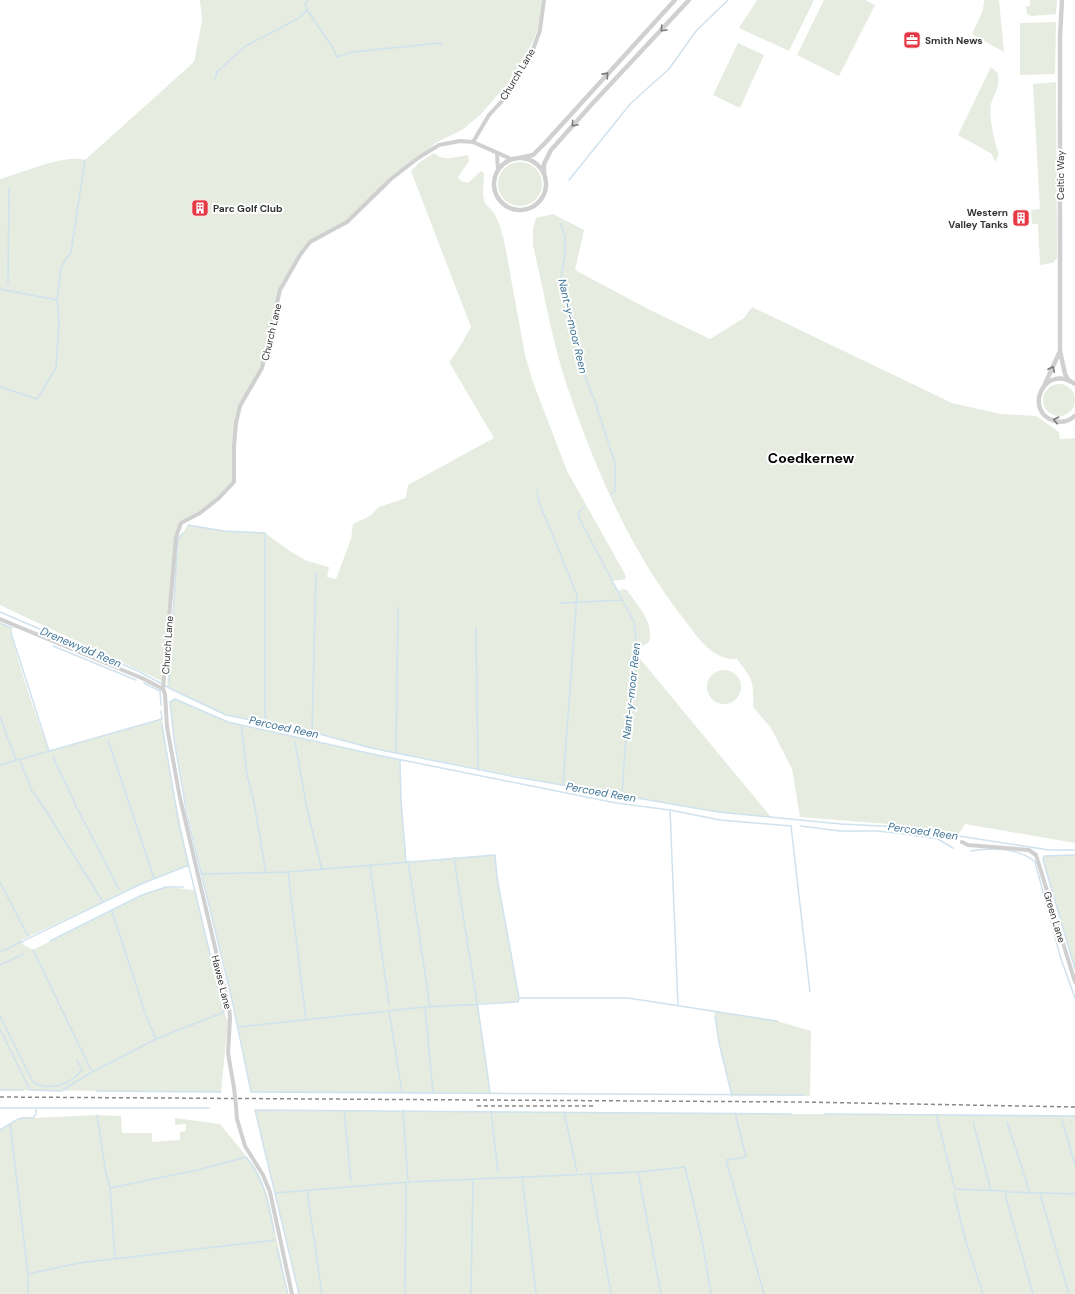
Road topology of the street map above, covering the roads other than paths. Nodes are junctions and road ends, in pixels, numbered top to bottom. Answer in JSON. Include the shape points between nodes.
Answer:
{"nodes":[{"id":1,"x":544,"y":0,"type":"edge"},
{"id":2,"x":675,"y":0,"type":"edge"},
{"id":3,"x":689,"y":0,"type":"edge"},
{"id":4,"x":1062,"y":0,"type":"edge"},
{"id":5,"x":473,"y":142,"type":"junction"},
{"id":6,"x":497,"y":154,"type":"junction"},
{"id":7,"x":519,"y":158,"type":"junction"},
{"id":8,"x":511,"y":160,"type":"junction"},
{"id":9,"x":498,"y":170,"type":"junction"},
{"id":10,"x":544,"y":173,"type":"junction"},
{"id":11,"x":1060,"y":351,"type":"junction"},
{"id":12,"x":1069,"y":381,"type":"junction"},
{"id":13,"x":1075,"y":384,"type":"edge"},
{"id":14,"x":1044,"y":386,"type":"junction"},
{"id":15,"x":1075,"y":416,"type":"edge"},
{"id":16,"x":0,"y":618,"type":"edge"},
{"id":17,"x":163,"y":689,"type":"junction"},
{"id":18,"x":962,"y":842,"type":"dead end"},
{"id":19,"x":1075,"y":982,"type":"edge"},
{"id":20,"x":292,"y":1294,"type":"edge"}],
"edges":[{"from":1,"to":5,"type":"street","name":"Church Lane","via":[[540,30],[533,50],[505,98],[489,115]]},
{"from":7,"to":2,"type":"street","one_way":true,"via":[[533,155],[545,143]]},
{"from":3,"to":10,"type":"street","one_way":true,"via":[[552,150],[544,164]]},
{"from":4,"to":11,"type":"street","name":"Celtic Way"},
{"from":5,"to":6,"type":"street","name":"Church Lane"},
{"from":5,"to":17,"type":"street","name":"Church Lane","via":[[460,140],[439,145],[418,158],[391,179],[347,222],[310,242],[280,290],[262,368],[240,406],[234,448],[234,482],[200,513],[181,523],[176,537]]},
{"from":6,"to":8,"type":"street","name":"Church Lane"},
{"from":6,"to":9,"type":"street"},
{"from":7,"to":8,"type":"street"},
{"from":7,"to":10,"type":"street","via":[[533,162]]},
{"from":8,"to":9,"type":"street"},
{"from":9,"to":10,"type":"street","via":[[494,188],[497,196],[503,204],[520,210],[536,204],[544,195]]},
{"from":11,"to":12,"type":"street","name":"Celtic Way"},
{"from":14,"to":11,"type":"street","name":"Celtic Way","one_way":true},
{"from":12,"to":13,"type":"street"},
{"from":12,"to":14,"type":"street","via":[[1056,379]]},
{"from":15,"to":14,"type":"street","name":"Celtic Way","one_way":true,"via":[[1060,422],[1047,418],[1038,402]]},
{"from":16,"to":17,"type":"street"},
{"from":17,"to":20,"type":"street","name":"Hawse Lane","bridge":true,"via":[[180,798],[229,1007],[228,1053],[237,1119],[245,1146],[264,1175],[270,1192]]},
{"from":18,"to":19,"type":"street","name":"Green Lane","via":[[968,845],[1034,852],[1039,859]]}]}
